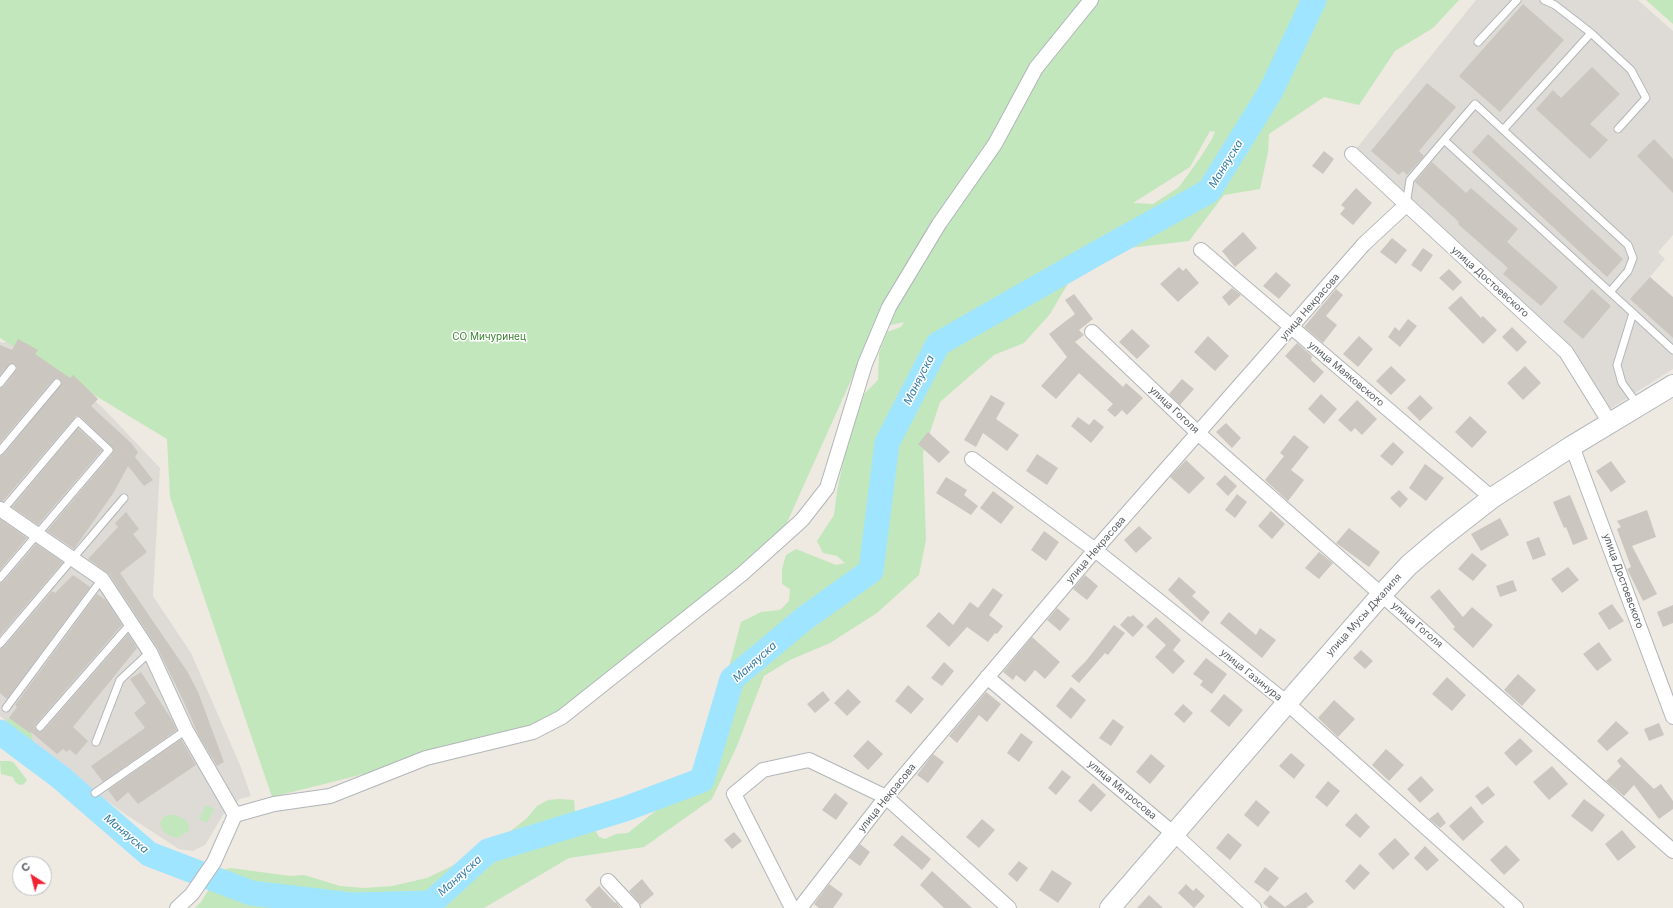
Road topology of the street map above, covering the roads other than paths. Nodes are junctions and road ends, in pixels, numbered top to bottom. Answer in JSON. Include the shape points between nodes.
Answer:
{"nodes":[{"id":1,"x":1091,"y":0,"type":"edge"},
{"id":2,"x":1517,"y":0,"type":"edge"},
{"id":3,"x":1544,"y":0,"type":"edge"},
{"id":4,"x":1591,"y":33,"type":"junction"},
{"id":5,"x":1478,"y":42,"type":"dead end"},
{"id":6,"x":1618,"y":129,"type":"dead end"},
{"id":7,"x":1503,"y":130,"type":"junction"},
{"id":8,"x":1444,"y":140,"type":"junction"},
{"id":9,"x":1352,"y":154,"type":"dead end"},
{"id":10,"x":1406,"y":205,"type":"junction"},
{"id":11,"x":1201,"y":250,"type":"dead end"},
{"id":12,"x":1610,"y":292,"type":"junction"},
{"id":13,"x":1633,"y":314,"type":"junction"},
{"id":14,"x":1292,"y":327,"type":"junction"},
{"id":15,"x":1092,"y":332,"type":"dead end"},
{"id":16,"x":1673,"y":350,"type":"edge"},
{"id":17,"x":12,"y":368,"type":"dead end"},
{"id":18,"x":0,"y":383,"type":"edge"},
{"id":19,"x":57,"y":383,"type":"dead end"},
{"id":20,"x":1673,"y":385,"type":"edge"},
{"id":21,"x":1639,"y":406,"type":"junction"},
{"id":22,"x":1610,"y":423,"type":"junction"},
{"id":23,"x":1199,"y":434,"type":"junction"},
{"id":24,"x":1572,"y":446,"type":"junction"},
{"id":25,"x":0,"y":451,"type":"edge"},
{"id":26,"x":972,"y":459,"type":"dead end"},
{"id":27,"x":124,"y":498,"type":"dead end"},
{"id":28,"x":1492,"y":498,"type":"junction"},
{"id":29,"x":1,"y":511,"type":"edge"},
{"id":30,"x":37,"y":534,"type":"junction"},
{"id":31,"x":1095,"y":550,"type":"junction"},
{"id":32,"x":73,"y":559,"type":"junction"},
{"id":33,"x":0,"y":578,"type":"edge"},
{"id":34,"x":102,"y":579,"type":"junction"},
{"id":35,"x":1382,"y":594,"type":"junction"},
{"id":36,"x":131,"y":623,"type":"junction"},
{"id":37,"x":0,"y":644,"type":"edge"},
{"id":38,"x":150,"y":652,"type":"junction"},
{"id":39,"x":987,"y":677,"type":"junction"},
{"id":40,"x":1286,"y":703,"type":"junction"},
{"id":41,"x":6,"y":708,"type":"dead end"},
{"id":42,"x":1673,"y":717,"type":"edge"},
{"id":43,"x":40,"y":727,"type":"dead end"},
{"id":44,"x":186,"y":730,"type":"junction"},
{"id":45,"x":96,"y":742,"type":"dead end"},
{"id":46,"x":95,"y":793,"type":"dead end"},
{"id":47,"x":886,"y":797,"type":"junction"},
{"id":48,"x":235,"y":815,"type":"junction"},
{"id":49,"x":1174,"y":834,"type":"junction"},
{"id":50,"x":1673,"y":851,"type":"edge"},
{"id":51,"x":608,"y":881,"type":"dead end"},
{"id":52,"x":177,"y":908,"type":"edge"},
{"id":53,"x":633,"y":908,"type":"edge"},
{"id":54,"x":792,"y":908,"type":"edge"},
{"id":55,"x":800,"y":908,"type":"edge"},
{"id":56,"x":1009,"y":908,"type":"edge"},
{"id":57,"x":1110,"y":908,"type":"edge"},
{"id":58,"x":1254,"y":908,"type":"edge"},
{"id":59,"x":1516,"y":908,"type":"edge"}],
"edges":[{"from":1,"to":48,"type":"street","via":[[1036,68],[995,144],[939,224],[889,307],[865,364],[827,488],[802,520],[742,574],[562,717],[533,732],[426,758],[330,796],[274,804]]},
{"from":2,"to":5,"type":"lane"},
{"from":3,"to":4,"type":"lane","via":[[1555,5]]},
{"from":4,"to":6,"type":"lane","via":[[1631,70],[1646,98]]},
{"from":4,"to":7,"type":"lane"},
{"from":7,"to":8,"type":"lane","via":[[1475,104]]},
{"from":7,"to":12,"type":"lane","via":[[1628,245],[1633,258],[1628,271]]},
{"from":8,"to":10,"type":"lane","via":[[1410,180]]},
{"from":8,"to":12,"type":"lane"},
{"from":9,"to":10,"type":"street","name":"улица Достоевского"},
{"from":10,"to":14,"type":"street","name":"улица Некрасова","via":[[1364,244]]},
{"from":10,"to":22,"type":"street","name":"улица Достоевского","via":[[1566,352]]},
{"from":11,"to":14,"type":"street","name":"улица Маяковского"},
{"from":12,"to":13,"type":"lane"},
{"from":13,"to":16,"type":"lane"},
{"from":13,"to":21,"type":"lane","via":[[1617,365],[1622,383]]},
{"from":14,"to":23,"type":"street","name":"улица Некрасова"},
{"from":14,"to":28,"type":"street","name":"улица Маяковского"},
{"from":15,"to":23,"type":"street","name":"улица Гоголя"},
{"from":17,"to":18,"type":"lane"},
{"from":19,"to":25,"type":"lane"},
{"from":20,"to":21,"type":"main road","name":"улица Мусы Джалиля"},
{"from":21,"to":22,"type":"main road","name":"улица Мусы Джалиля"},
{"from":22,"to":24,"type":"main road","name":"улица Мусы Джалиля"},
{"from":23,"to":31,"type":"street","name":"улица Некрасова"},
{"from":23,"to":35,"type":"street","name":"улица Гоголя"},
{"from":24,"to":28,"type":"main road","name":"улица Мусы Джалиля"},
{"from":24,"to":42,"type":"street","name":"улица Достоевского"},
{"from":26,"to":31,"type":"street","name":"улица Газинура"},
{"from":27,"to":32,"type":"lane"},
{"from":28,"to":35,"type":"main road","name":"улица Мусы Джалиля","via":[[1420,556]]},
{"from":29,"to":30,"type":"street"},
{"from":29,"to":30,"type":"lane","via":[[78,421],[109,450]]},
{"from":30,"to":32,"type":"street"},
{"from":30,"to":33,"type":"lane"},
{"from":31,"to":39,"type":"street","name":"улица Некрасова"},
{"from":31,"to":40,"type":"street","name":"улица Газинура"},
{"from":32,"to":34,"type":"street"},
{"from":32,"to":37,"type":"lane"},
{"from":34,"to":36,"type":"street"},
{"from":34,"to":41,"type":"lane"},
{"from":35,"to":40,"type":"main road","name":"улица Мусы Джалиля"},
{"from":35,"to":50,"type":"street","name":"улица Гоголя"},
{"from":36,"to":38,"type":"street"},
{"from":36,"to":43,"type":"lane"},
{"from":38,"to":44,"type":"street"},
{"from":38,"to":45,"type":"lane","via":[[120,680]]},
{"from":39,"to":47,"type":"street","name":"улица Некрасова"},
{"from":39,"to":49,"type":"street","name":"улица Матросова"},
{"from":40,"to":49,"type":"main road","name":"улица Мусы Джалиля"},
{"from":40,"to":59,"type":"street","name":"улица Газинура"},
{"from":44,"to":46,"type":"lane"},
{"from":44,"to":48,"type":"street"},
{"from":47,"to":54,"type":"street","via":[[809,760],[763,770],[734,794]]},
{"from":47,"to":55,"type":"street","name":"улица Некрасова"},
{"from":47,"to":56,"type":"street"},
{"from":48,"to":52,"type":"street","via":[[214,862],[192,894]]},
{"from":49,"to":57,"type":"main road","name":"улица Мусы Джалиля"},
{"from":49,"to":58,"type":"street","name":"улица Матросова"},
{"from":51,"to":53,"type":"street"}]}
